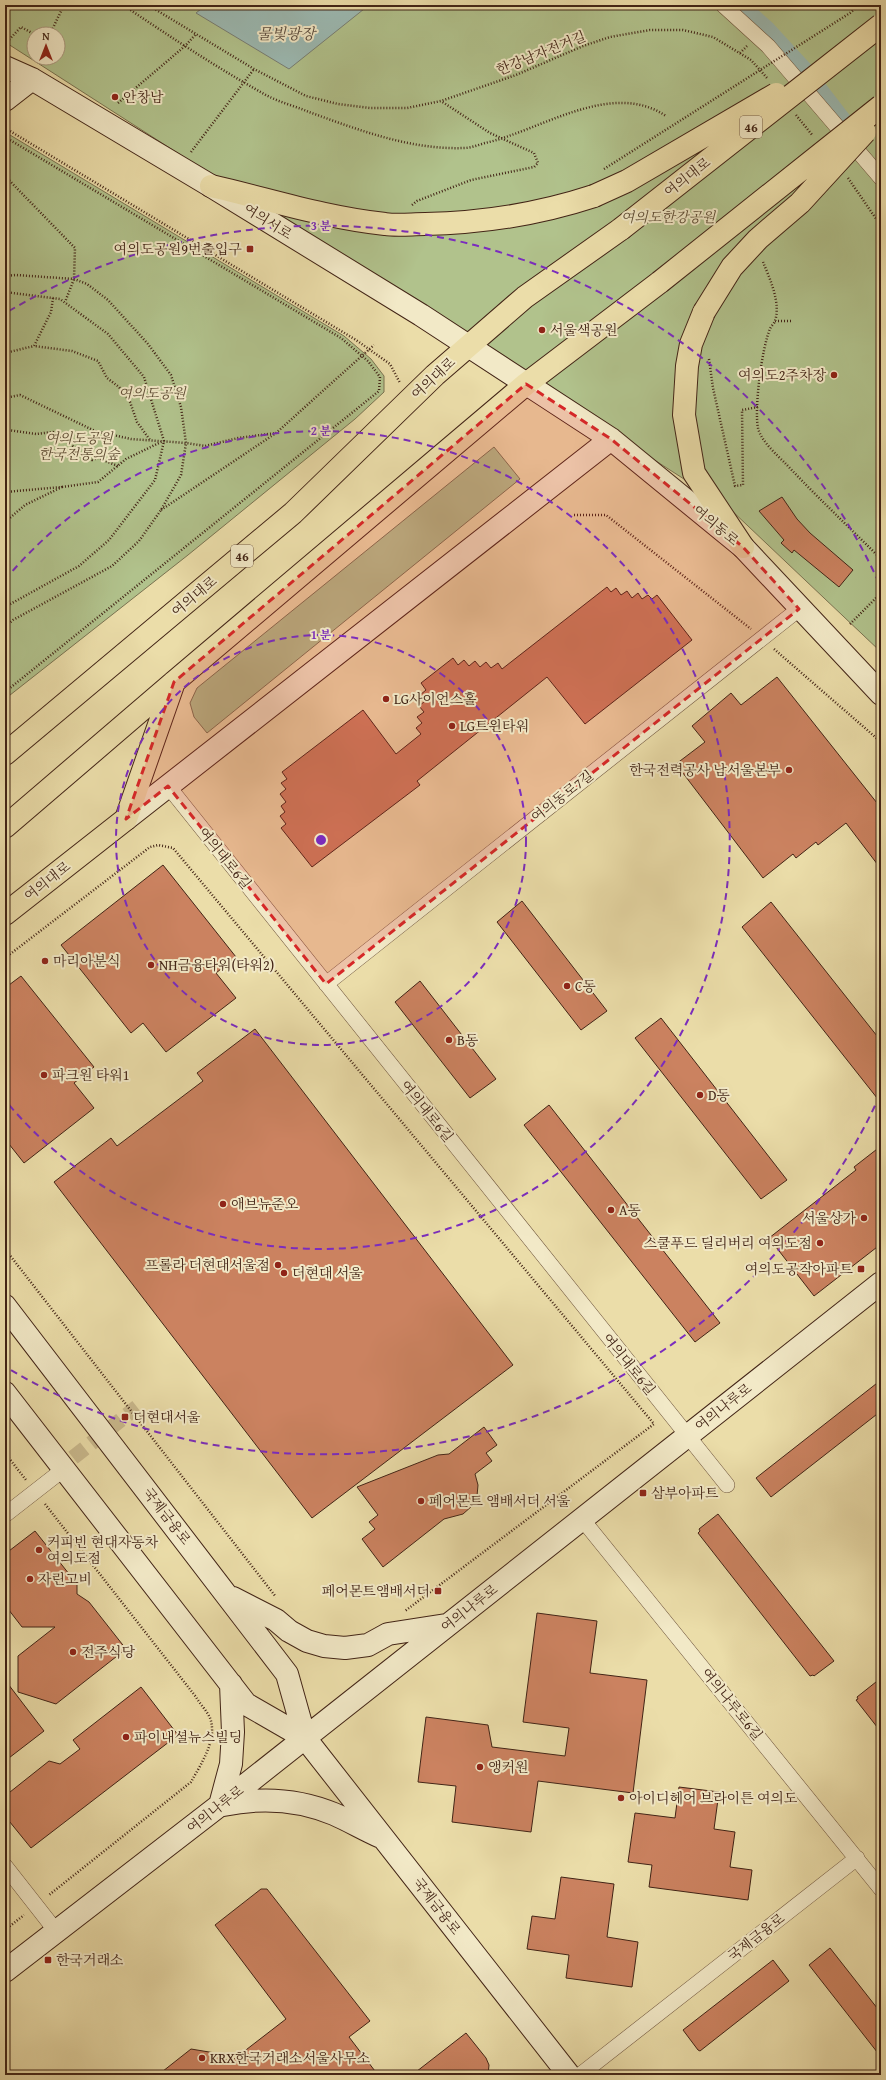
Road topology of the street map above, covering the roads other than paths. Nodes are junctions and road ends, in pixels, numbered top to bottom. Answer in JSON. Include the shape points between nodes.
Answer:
{"nodes":[{"id":1,"x":723,"y":5,"type":"edge"},
{"id":2,"x":881,"y":25,"type":"edge"},
{"id":3,"x":846,"y":53,"type":"junction"},
{"id":4,"x":5,"y":67,"type":"edge"},
{"id":5,"x":32,"y":79,"type":"junction"},
{"id":6,"x":5,"y":100,"type":"edge"},
{"id":7,"x":881,"y":106,"type":"edge"},
{"id":8,"x":881,"y":115,"type":"edge"},
{"id":9,"x":881,"y":178,"type":"edge"},
{"id":10,"x":211,"y":186,"type":"junction"},
{"id":11,"x":468,"y":346,"type":"junction"},
{"id":12,"x":526,"y":384,"type":"junction"},
{"id":13,"x":611,"y":439,"type":"junction"},
{"id":14,"x":743,"y":548,"type":"junction"},
{"id":15,"x":799,"y":608,"type":"junction"},
{"id":16,"x":174,"y":682,"type":"junction"},
{"id":17,"x":881,"y":694,"type":"edge"},
{"id":18,"x":5,"y":754,"type":"edge"},
{"id":19,"x":168,"y":786,"type":"junction"},
{"id":20,"x":126,"y":819,"type":"junction"},
{"id":21,"x":5,"y":828,"type":"edge"},
{"id":22,"x":5,"y":914,"type":"edge"},
{"id":23,"x":326,"y":984,"type":"junction"},
{"id":24,"x":881,"y":1283,"type":"edge"},
{"id":25,"x":5,"y":1306,"type":"edge"},
{"id":26,"x":5,"y":1393,"type":"edge"},
{"id":27,"x":687,"y":1436,"type":"junction"},
{"id":28,"x":64,"y":1469,"type":"junction"},
{"id":29,"x":727,"y":1485,"type":"dead end"},
{"id":30,"x":5,"y":1515,"type":"edge"},
{"id":31,"x":582,"y":1519,"type":"junction"},
{"id":32,"x":228,"y":1595,"type":"junction"},
{"id":33,"x":448,"y":1624,"type":"junction"},
{"id":34,"x":232,"y":1684,"type":"junction"},
{"id":35,"x":305,"y":1738,"type":"junction"},
{"id":36,"x":220,"y":1805,"type":"junction"},
{"id":37,"x":384,"y":1838,"type":"junction"},
{"id":38,"x":857,"y":1858,"type":"junction"},
{"id":39,"x":5,"y":1866,"type":"edge"},
{"id":40,"x":881,"y":1890,"type":"edge"},
{"id":41,"x":56,"y":1931,"type":"junction"},
{"id":42,"x":5,"y":1971,"type":"edge"},
{"id":43,"x":566,"y":2073,"type":"edge"}],
"edges":[{"from":1,"to":9,"type":"street","via":[[768,46]]},
{"from":2,"to":3,"type":"main road","name":"여의대로","number":"46","bridge":true},
{"from":3,"to":10,"type":"main road","number":"46","bridge":true,"via":[[627,181],[594,196],[521,215],[456,223],[386,224],[338,216]]},
{"from":3,"to":11,"type":"main road","name":"여의대로","number":"46","bridge":true,"via":[[620,229],[525,297]]},
{"from":4,"to":5,"type":"street","name":"여의서로"},
{"from":5,"to":6,"type":"street"},
{"from":5,"to":10,"type":"street","name":"여의서로"},
{"from":7,"to":12,"type":"main road","bridge":true,"via":[[660,282]]},
{"from":8,"to":14,"type":"main road","bridge":true,"via":[[800,203],[758,239],[732,267],[704,312],[691,344],[684,414],[694,473]]},
{"from":10,"to":11,"type":"street","name":"여의서로"},
{"from":11,"to":12,"type":"street","name":"여의서로"},
{"from":11,"to":18,"type":"main road","name":"여의대로","number":"46","via":[[293,513]]},
{"from":12,"to":13,"type":"street","name":"여의동로"},
{"from":12,"to":16,"type":"main road"},
{"from":13,"to":14,"type":"street","name":"여의동로"},
{"from":13,"to":19,"type":"street","name":"여의대로"},
{"from":14,"to":15,"type":"street","name":"여의동로"},
{"from":15,"to":17,"type":"street","name":"여의동로"},
{"from":15,"to":23,"type":"street","name":"여의동로7길"},
{"from":16,"to":20,"type":"main road"},
{"from":16,"to":21,"type":"main road"},
{"from":19,"to":20,"type":"street","name":"여의대로"},
{"from":19,"to":23,"type":"street","name":"여의대로6길"},
{"from":20,"to":22,"type":"main road","name":"여의대로"},
{"from":23,"to":27,"type":"street","name":"여의대로6길"},
{"from":24,"to":27,"type":"street","name":"여의나루로"},
{"from":25,"to":32,"type":"street","name":"국제금융로"},
{"from":26,"to":28,"type":"street","name":"국제금융로"},
{"from":27,"to":29,"type":"street","name":"여의대로6길"},
{"from":27,"to":31,"type":"street","name":"여의나루로"},
{"from":28,"to":30,"type":"street"},
{"from":28,"to":34,"type":"street","name":"국제금융로"},
{"from":31,"to":33,"type":"street","name":"여의나루로"},
{"from":31,"to":38,"type":"street","name":"여의나루로6길"},
{"from":32,"to":33,"type":"street","via":[[276,1620],[301,1638],[324,1646],[346,1648],[368,1645],[388,1634]]},
{"from":32,"to":35,"type":"street","name":"국제금융로","via":[[287,1674]]},
{"from":33,"to":35,"type":"street","name":"여의나루로"},
{"from":34,"to":35,"type":"street","name":"국제금융로","via":[[246,1704]]},
{"from":34,"to":36,"type":"street","via":[[231,1764]]},
{"from":35,"to":36,"type":"street","name":"여의나루로"},
{"from":35,"to":37,"type":"street","name":"국제금융로"},
{"from":36,"to":37,"type":"street","via":[[248,1800],[278,1800],[302,1804],[334,1814]]},
{"from":36,"to":41,"type":"street","name":"여의나루로"},
{"from":37,"to":43,"type":"street","name":"국제금융로"},
{"from":38,"to":40,"type":"street","name":"여의나루로6길"},
{"from":38,"to":43,"type":"street","name":"국제금융로"},
{"from":39,"to":41,"type":"street"},
{"from":41,"to":42,"type":"street","name":"여의나루로"}]}
